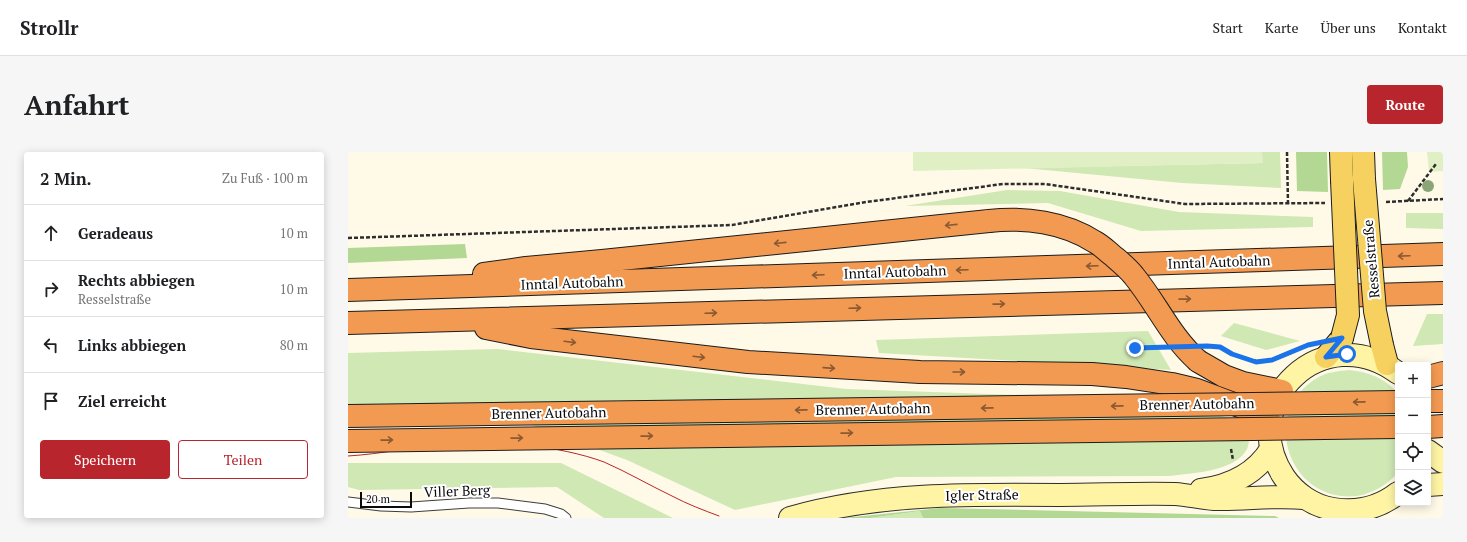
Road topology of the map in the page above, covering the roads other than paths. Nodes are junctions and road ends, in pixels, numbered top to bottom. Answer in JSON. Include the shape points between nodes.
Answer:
{"nodes":[{"id":1,"x":1341,"y":152,"type":"edge"},
{"id":2,"x":1363,"y":152,"type":"edge"},
{"id":3,"x":1443,"y":254,"type":"edge"},
{"id":4,"x":387,"y":289,"type":"junction"},
{"id":5,"x":348,"y":290,"type":"edge"},
{"id":6,"x":1443,"y":293,"type":"edge"},
{"id":7,"x":449,"y":320,"type":"junction"},
{"id":8,"x":348,"y":323,"type":"edge"},
{"id":9,"x":1326,"y":357,"type":"junction"},
{"id":10,"x":1389,"y":361,"type":"edge"},
{"id":11,"x":1443,"y":373,"type":"edge"},
{"id":12,"x":1431,"y":376,"type":"edge"},
{"id":13,"x":1282,"y":391,"type":"junction"},
{"id":14,"x":1443,"y":400,"type":"edge"},
{"id":15,"x":1431,"y":401,"type":"edge"},
{"id":16,"x":1395,"y":402,"type":"edge"},
{"id":17,"x":1431,"y":406,"type":"edge"},
{"id":18,"x":348,"y":416,"type":"edge"},
{"id":19,"x":1270,"y":422,"type":"junction"},
{"id":20,"x":1443,"y":426,"type":"edge"},
{"id":21,"x":1395,"y":427,"type":"edge"},
{"id":22,"x":1431,"y":427,"type":"edge"},
{"id":23,"x":348,"y":441,"type":"edge"},
{"id":24,"x":1271,"y":449,"type":"junction"},
{"id":25,"x":1431,"y":453,"type":"edge"},
{"id":26,"x":1443,"y":462,"type":"edge"},
{"id":27,"x":1443,"y":484,"type":"edge"},
{"id":28,"x":1431,"y":485,"type":"edge"},
{"id":29,"x":1175,"y":494,"type":"junction"},
{"id":30,"x":1395,"y":495,"type":"edge"},
{"id":31,"x":1304,"y":498,"type":"junction"},
{"id":32,"x":348,"y":502,"type":"edge"},
{"id":33,"x":566,"y":518,"type":"edge"},
{"id":34,"x":790,"y":518,"type":"edge"}],
"edges":[{"from":1,"to":9,"type":"main road","name":"Resselstraße","bridge":true,"via":[[1348,315],[1342,338]]},
{"from":2,"to":10,"type":"main road","name":"Resselstraße","bridge":true,"via":[[1376,311]]},
{"from":3,"to":4,"type":"highway","name":"Inntal Autobahn","one_way":true},
{"from":4,"to":5,"type":"highway","name":"Inntal Autobahn"},
{"from":13,"to":4,"type":"highway","one_way":true,"bridge":true,"via":[[1243,383],[1224,376],[1203,353],[1186,351],[1134,275],[1096,242],[1053,224],[1031,221],[1006,219],[526,268]]},
{"from":7,"to":6,"type":"highway","one_way":true},
{"from":7,"to":8,"type":"highway"},
{"from":7,"to":19,"type":"highway","one_way":true,"via":[[531,337],[748,362],[920,372],[1092,374],[1126,377],[1197,390],[1242,407]]},
{"from":9,"to":10,"type":"main road","via":[[1347,354]]},
{"from":9,"to":13,"type":"main road","via":[[1298,372]]},
{"from":11,"to":12,"type":"highway"},
{"from":13,"to":19,"type":"main road","via":[[1274,406]]},
{"from":14,"to":15,"type":"highway","bridge":true},
{"from":14,"to":17,"type":"highway"},
{"from":16,"to":18,"type":"highway","name":"Brenner Autobahn","one_way":true,"bridge":true},
{"from":19,"to":24,"type":"main road"},
{"from":20,"to":22,"type":"highway"},
{"from":23,"to":21,"type":"highway","name":"Brenner Autobahn","one_way":true,"bridge":true},
{"from":24,"to":29,"type":"main road","name":"Igler Straße","via":[[1255,470],[1237,480],[1210,489]]},
{"from":24,"to":31,"type":"main road","via":[[1278,468],[1289,485]]},
{"from":25,"to":26,"type":"main road"},
{"from":27,"to":28,"type":"main road"},
{"from":29,"to":31,"type":"main road","name":"Igler Straße","via":[[1213,499],[1288,496]]},
{"from":29,"to":34,"type":"main road","name":"Igler Straße","via":[[926,496],[859,503]]},
{"from":30,"to":31,"type":"main road","via":[[1369,509],[1346,511],[1324,508]]},
{"from":32,"to":33,"type":"lane","name":"Viller Berg","via":[[411,507],[498,504],[545,509]]}]}
